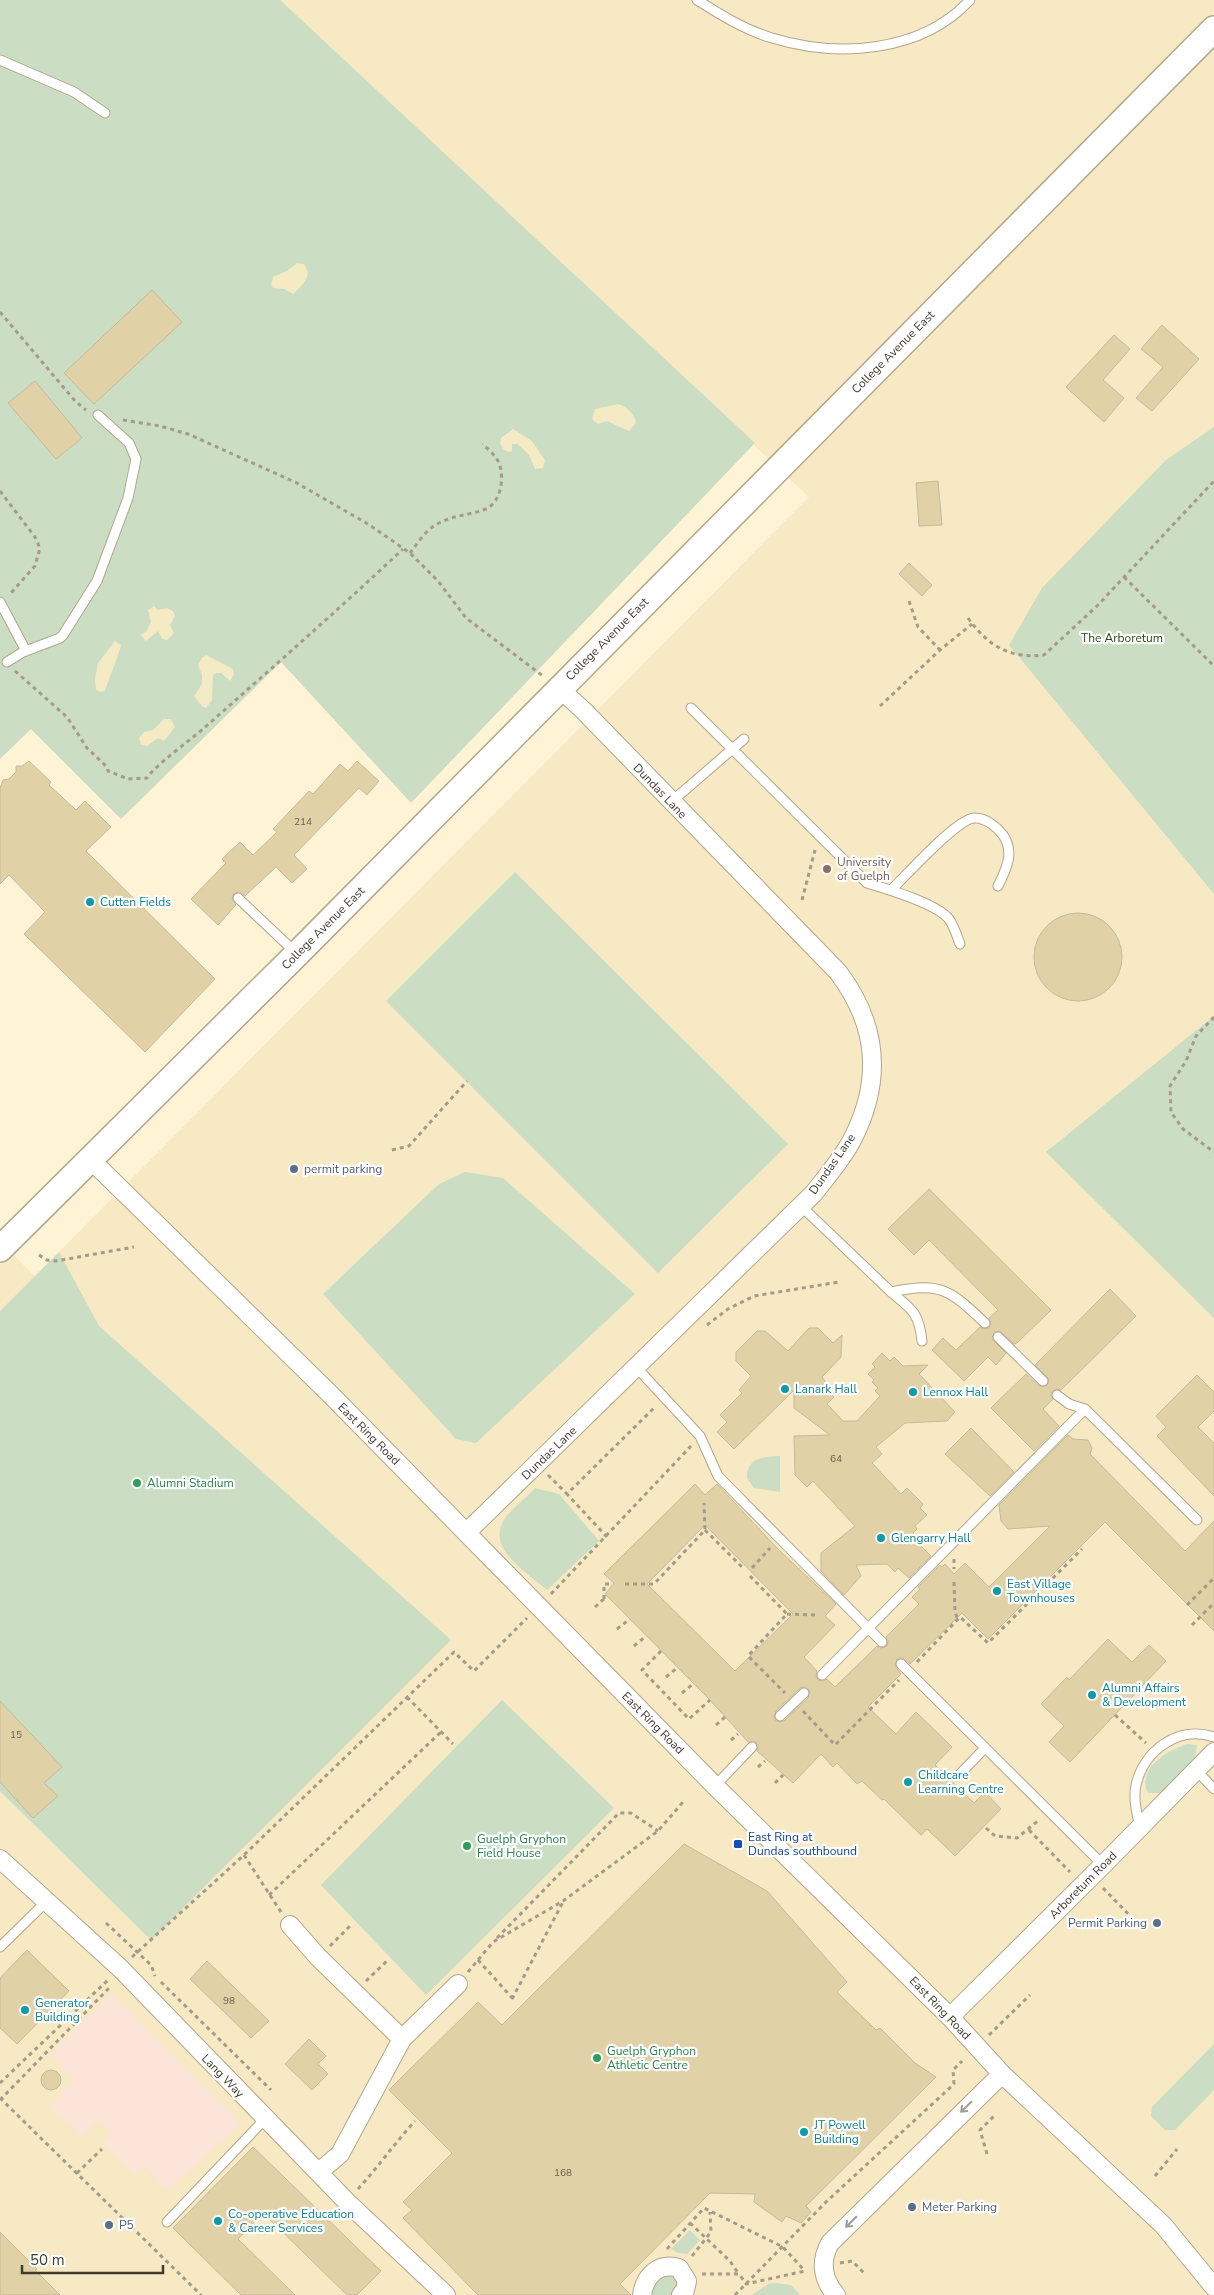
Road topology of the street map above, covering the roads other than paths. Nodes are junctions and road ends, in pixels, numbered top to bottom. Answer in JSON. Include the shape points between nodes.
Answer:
{"nodes":[{"id":1,"x":697,"y":0,"type":"edge"},
{"id":2,"x":970,"y":0,"type":"edge"},
{"id":3,"x":1214,"y":29,"type":"edge"},
{"id":4,"x":0,"y":60,"type":"edge"},
{"id":5,"x":106,"y":113,"type":"dead end"},
{"id":6,"x":98,"y":415,"type":"road end"},
{"id":7,"x":0,"y":602,"type":"edge"},
{"id":8,"x":26,"y":651,"type":"junction"},
{"id":9,"x":7,"y":662,"type":"road end"},
{"id":10,"x":559,"y":688,"type":"junction"},
{"id":11,"x":691,"y":708,"type":"dead end"},
{"id":12,"x":744,"y":739,"type":"dead end"},
{"id":13,"x":733,"y":748,"type":"junction"},
{"id":14,"x":671,"y":802,"type":"junction"},
{"id":15,"x":998,"y":886,"type":"dead end"},
{"id":16,"x":891,"y":890,"type":"junction"},
{"id":17,"x":238,"y":898,"type":"dead end"},
{"id":18,"x":960,"y":944,"type":"dead end"},
{"id":19,"x":297,"y":954,"type":"junction"},
{"id":20,"x":90,"y":1160,"type":"junction"},
{"id":21,"x":801,"y":1206,"type":"junction"},
{"id":22,"x":0,"y":1249,"type":"edge"},
{"id":23,"x":891,"y":1292,"type":"junction"},
{"id":24,"x":984,"y":1322,"type":"dead end"},
{"id":25,"x":998,"y":1337,"type":"dead end"},
{"id":26,"x":922,"y":1341,"type":"dead end"},
{"id":27,"x":636,"y":1367,"type":"junction"},
{"id":28,"x":1043,"y":1381,"type":"dead end"},
{"id":29,"x":1057,"y":1395,"type":"dead end"},
{"id":30,"x":1084,"y":1409,"type":"junction"},
{"id":31,"x":1197,"y":1520,"type":"dead end"},
{"id":32,"x":467,"y":1532,"type":"junction"},
{"id":33,"x":870,"y":1627,"type":"junction"},
{"id":34,"x":882,"y":1642,"type":"dead end"},
{"id":35,"x":901,"y":1664,"type":"dead end"},
{"id":36,"x":822,"y":1675,"type":"dead end"},
{"id":37,"x":804,"y":1694,"type":"dead end"},
{"id":38,"x":780,"y":1716,"type":"dead end"},
{"id":39,"x":1214,"y":1737,"type":"edge"},
{"id":40,"x":752,"y":1747,"type":"dead end"},
{"id":41,"x":985,"y":1748,"type":"junction"},
{"id":42,"x":1214,"y":1752,"type":"edge"},
{"id":43,"x":1197,"y":1771,"type":"junction"},
{"id":44,"x":958,"y":1776,"type":"dead end"},
{"id":45,"x":715,"y":1786,"type":"junction"},
{"id":46,"x":1214,"y":1789,"type":"edge"},
{"id":47,"x":1140,"y":1828,"type":"junction"},
{"id":48,"x":0,"y":1859,"type":"edge"},
{"id":49,"x":1103,"y":1865,"type":"junction"},
{"id":50,"x":46,"y":1902,"type":"junction"},
{"id":51,"x":290,"y":1925,"type":"road end"},
{"id":52,"x":0,"y":1947,"type":"edge"},
{"id":53,"x":458,"y":1984,"type":"road end"},
{"id":54,"x":950,"y":2016,"type":"junction"},
{"id":55,"x":402,"y":2039,"type":"junction"},
{"id":56,"x":1002,"y":2074,"type":"junction"},
{"id":57,"x":265,"y":2119,"type":"junction"},
{"id":58,"x":319,"y":2172,"type":"junction"},
{"id":59,"x":167,"y":2222,"type":"dead end"},
{"id":60,"x":1214,"y":2287,"type":"edge"},
{"id":61,"x":446,"y":2295,"type":"edge"},
{"id":62,"x":642,"y":2295,"type":"edge"},
{"id":63,"x":681,"y":2295,"type":"edge"},
{"id":64,"x":836,"y":2295,"type":"edge"}],
"edges":[{"from":1,"to":2,"type":"lane","via":[[732,21],[771,38],[840,49],[901,41],[930,32]]},
{"from":3,"to":10,"type":"street","name":"College Avenue East"},
{"from":4,"to":5,"type":"lane","via":[[74,92]]},
{"from":6,"to":8,"type":"lane","via":[[129,443],[136,459],[128,498],[97,581],[63,635]]},
{"from":7,"to":8,"type":"lane"},
{"from":8,"to":9,"type":"lane"},
{"from":10,"to":14,"type":"street","name":"Dundas Lane"},
{"from":10,"to":19,"type":"street","name":"College Avenue East"},
{"from":11,"to":13,"type":"lane"},
{"from":12,"to":13,"type":"lane"},
{"from":13,"to":14,"type":"lane"},
{"from":13,"to":16,"type":"lane","via":[[867,883]]},
{"from":14,"to":21,"type":"street","name":"Dundas Lane","via":[[838,972],[855,997],[866,1023],[872,1075],[862,1115],[852,1140]]},
{"from":15,"to":16,"type":"lane","via":[[1009,863],[1005,837],[996,827],[974,818],[962,822],[950,832]]},
{"from":16,"to":18,"type":"lane","via":[[943,913],[950,920]]},
{"from":17,"to":19,"type":"lane"},
{"from":19,"to":20,"type":"street","name":"College Avenue East"},
{"from":20,"to":22,"type":"street","name":"College Avenue East"},
{"from":20,"to":32,"type":"street","name":"East Ring Road","via":[[248,1312]]},
{"from":21,"to":23,"type":"lane"},
{"from":21,"to":27,"type":"street","name":"Dundas Lane"},
{"from":23,"to":24,"type":"lane","via":[[936,1288],[949,1292]]},
{"from":23,"to":26,"type":"lane","via":[[913,1309],[918,1317]]},
{"from":25,"to":28,"type":"lane"},
{"from":27,"to":32,"type":"street","name":"Dundas Lane"},
{"from":27,"to":33,"type":"lane","via":[[700,1436],[718,1476]]},
{"from":29,"to":30,"type":"lane"},
{"from":30,"to":31,"type":"lane"},
{"from":30,"to":33,"type":"lane"},
{"from":32,"to":45,"type":"street","name":"East Ring Road"},
{"from":33,"to":34,"type":"lane"},
{"from":33,"to":36,"type":"lane"},
{"from":35,"to":41,"type":"lane"},
{"from":37,"to":38,"type":"lane"},
{"from":39,"to":47,"type":"lane","via":[[1203,1733],[1184,1734],[1154,1750],[1143,1766],[1136,1786],[1135,1802]]},
{"from":40,"to":45,"type":"lane"},
{"from":41,"to":44,"type":"lane"},
{"from":41,"to":49,"type":"lane"},
{"from":42,"to":43,"type":"street","name":"Arboretum Road"},
{"from":43,"to":46,"type":"lane"},
{"from":43,"to":47,"type":"street","name":"Arboretum Road"},
{"from":45,"to":54,"type":"street","name":"East Ring Road"},
{"from":47,"to":49,"type":"street","name":"Arboretum Road"},
{"from":48,"to":50,"type":"street","name":"Lang Way"},
{"from":49,"to":54,"type":"street","name":"Arboretum Road"},
{"from":50,"to":52,"type":"lane"},
{"from":50,"to":57,"type":"street","name":"Lang Way","via":[[120,1968]]},
{"from":51,"to":55,"type":"street"},
{"from":53,"to":55,"type":"street"},
{"from":54,"to":56,"type":"street","name":"East Ring Road"},
{"from":55,"to":58,"type":"street","via":[[340,2154]]},
{"from":56,"to":60,"type":"street","name":"East Ring Road","via":[[1163,2225]]},
{"from":56,"to":64,"type":"street","one_way":true,"via":[[830,2243],[823,2267]]},
{"from":57,"to":58,"type":"street","name":"Lang Way"},
{"from":57,"to":59,"type":"lane"},
{"from":58,"to":61,"type":"street","name":"Lang Way"},
{"from":62,"to":63,"type":"street","via":[[648,2277],[663,2266],[671,2265],[679,2268],[687,2281]]}]}
